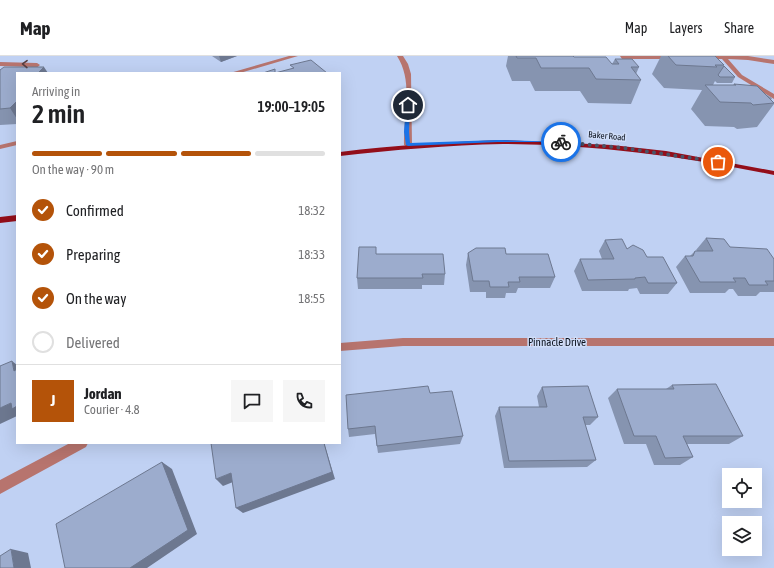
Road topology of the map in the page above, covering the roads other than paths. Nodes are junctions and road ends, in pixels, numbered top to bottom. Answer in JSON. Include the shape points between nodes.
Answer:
{"nodes":[{"id":1,"x":295,"y":56,"type":"edge"},
{"id":2,"x":400,"y":56,"type":"edge"},
{"id":3,"x":622,"y":57,"type":"edge"},
{"id":4,"x":676,"y":57,"type":"edge"},
{"id":5,"x":692,"y":57,"type":"edge"},
{"id":6,"x":722,"y":57,"type":"edge"},
{"id":7,"x":774,"y":62,"type":"edge"},
{"id":8,"x":0,"y":64,"type":"edge"},
{"id":9,"x":29,"y":72,"type":"edge"},
{"id":10,"x":237,"y":72,"type":"edge"},
{"id":11,"x":774,"y":97,"type":"edge"},
{"id":12,"x":16,"y":143,"type":"edge"},
{"id":13,"x":408,"y":145,"type":"junction"},
{"id":14,"x":0,"y":147,"type":"edge"},
{"id":15,"x":341,"y":154,"type":"edge"},
{"id":16,"x":774,"y":173,"type":"edge"},
{"id":17,"x":16,"y":218,"type":"edge"},
{"id":18,"x":0,"y":220,"type":"edge"},
{"id":19,"x":774,"y":342,"type":"edge"},
{"id":20,"x":341,"y":347,"type":"edge"},
{"id":21,"x":80,"y":444,"type":"edge"},
{"id":22,"x":0,"y":487,"type":"edge"}],
"edges":[{"from":1,"to":10,"type":"street"},
{"from":2,"to":13,"type":"street","via":[[408,69],[409,78],[406,132]]},
{"from":3,"to":4,"type":"street"},
{"from":5,"to":6,"type":"street"},
{"from":6,"to":7,"type":"street"},
{"from":6,"to":11,"type":"street","via":[[740,76]]},
{"from":9,"to":8,"type":"street","one_way":true,"via":[[37,65]]},
{"from":12,"to":14,"type":"street"},
{"from":13,"to":15,"type":"main road","name":"Baker Road"},
{"from":13,"to":16,"type":"main road","name":"Baker Road","via":[[498,141],[561,142],[687,157]]},
{"from":17,"to":18,"type":"main road"},
{"from":19,"to":20,"type":"street","name":"Pinnacle Drive","via":[[403,342]]},
{"from":21,"to":22,"type":"street"}]}
